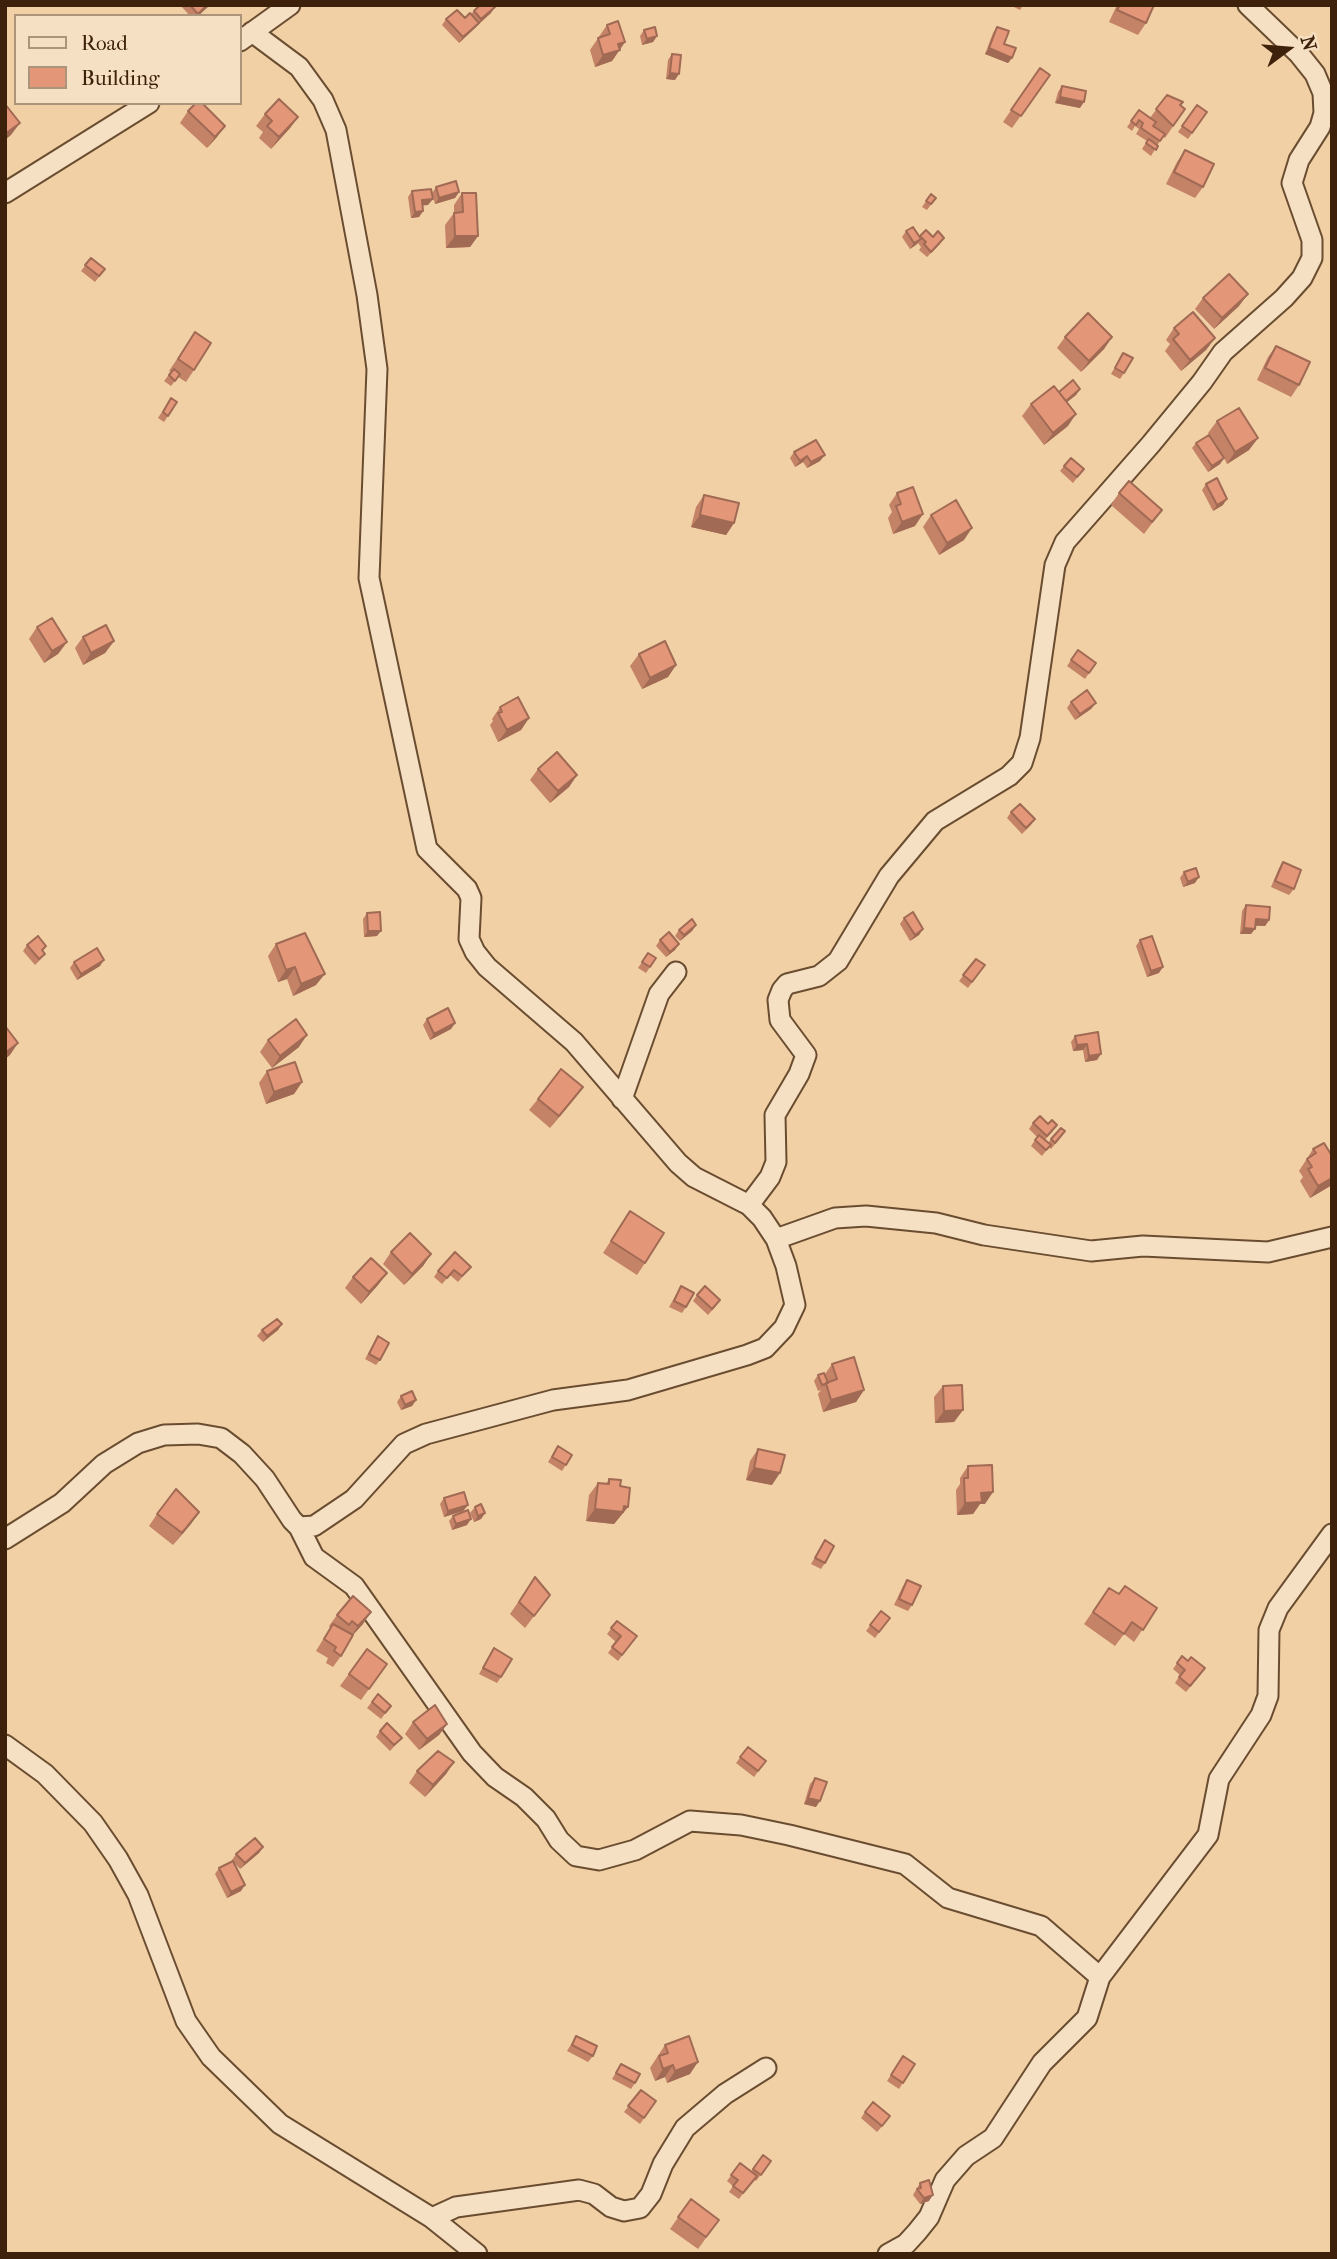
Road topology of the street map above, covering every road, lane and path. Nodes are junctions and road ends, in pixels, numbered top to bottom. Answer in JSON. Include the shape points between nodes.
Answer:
{"nodes":[{"id":1,"x":290,"y":5,"type":"edge"},
{"id":2,"x":1248,"y":5,"type":"edge"},
{"id":3,"x":246,"y":36,"type":"edge"},
{"id":4,"x":1327,"y":99,"type":"edge"},
{"id":5,"x":146,"y":105,"type":"edge"},
{"id":6,"x":5,"y":193,"type":"edge"},
{"id":7,"x":676,"y":972,"type":"dead end"},
{"id":8,"x":622,"y":1099,"type":"junction"},
{"id":9,"x":749,"y":1205,"type":"junction"},
{"id":10,"x":1332,"y":1237,"type":"edge"},
{"id":11,"x":776,"y":1239,"type":"junction"},
{"id":12,"x":299,"y":1528,"type":"junction"},
{"id":13,"x":1332,"y":1534,"type":"edge"},
{"id":14,"x":5,"y":1539,"type":"edge"},
{"id":15,"x":5,"y":1745,"type":"edge"},
{"id":16,"x":1100,"y":1978,"type":"junction"},
{"id":17,"x":766,"y":2068,"type":"dead end"},
{"id":18,"x":432,"y":2218,"type":"junction"},
{"id":19,"x":477,"y":2254,"type":"edge"},
{"id":20,"x":888,"y":2254,"type":"edge"}],
"edges":[{"from":1,"to":3,"type":"street"},
{"from":2,"to":4,"type":"street","via":[[1299,54]]},
{"from":3,"to":8,"type":"street","via":[[299,67],[323,100],[336,130],[377,369],[369,578],[427,849],[467,889],[471,898],[469,939],[475,953],[574,1042]]},
{"from":4,"to":9,"type":"street","via":[[1320,127],[1299,160],[1292,183],[1312,240],[1312,258],[1302,278],[1223,352],[1168,424],[1065,542],[1055,565],[1030,738],[1022,763],[1009,776],[935,821],[889,876],[838,961],[819,976],[787,984],[782,990],[780,1020],[806,1055],[775,1115],[776,1162],[771,1177]]},
{"from":5,"to":6,"type":"street"},
{"from":7,"to":8,"type":"street","via":[[659,994]]},
{"from":8,"to":9,"type":"street","via":[[694,1177]]},
{"from":9,"to":11,"type":"street"},
{"from":10,"to":11,"type":"street","via":[[1268,1252],[1143,1246],[1091,1251],[936,1223],[866,1216],[835,1217]]},
{"from":11,"to":12,"type":"street","via":[[795,1305],[784,1328],[765,1348],[628,1390],[553,1400],[426,1434],[404,1444],[354,1499],[329,1518]]},
{"from":12,"to":14,"type":"street","via":[[242,1454],[221,1438],[164,1435],[138,1443],[104,1464],[62,1503]]},
{"from":12,"to":16,"type":"street","via":[[314,1557],[354,1586],[472,1753],[547,1819],[559,1840],[576,1856],[599,1860],[635,1850],[691,1821],[789,1835],[905,1864],[948,1898],[1041,1926]]},
{"from":13,"to":16,"type":"street","via":[[1278,1608],[1269,1630],[1268,1696],[1261,1716],[1219,1779],[1208,1835]]},
{"from":15,"to":18,"type":"street","via":[[45,1774],[93,1823],[118,1859],[138,1895],[186,2021],[211,2057],[280,2124]]},
{"from":16,"to":20,"type":"street","via":[[1087,2018],[1042,2063],[993,2138],[965,2156],[945,2180],[918,2232]]},
{"from":17,"to":18,"type":"street","via":[[725,2094],[685,2128],[640,2208],[624,2211],[611,2207],[579,2189],[456,2207]]},
{"from":18,"to":19,"type":"street"}]}
